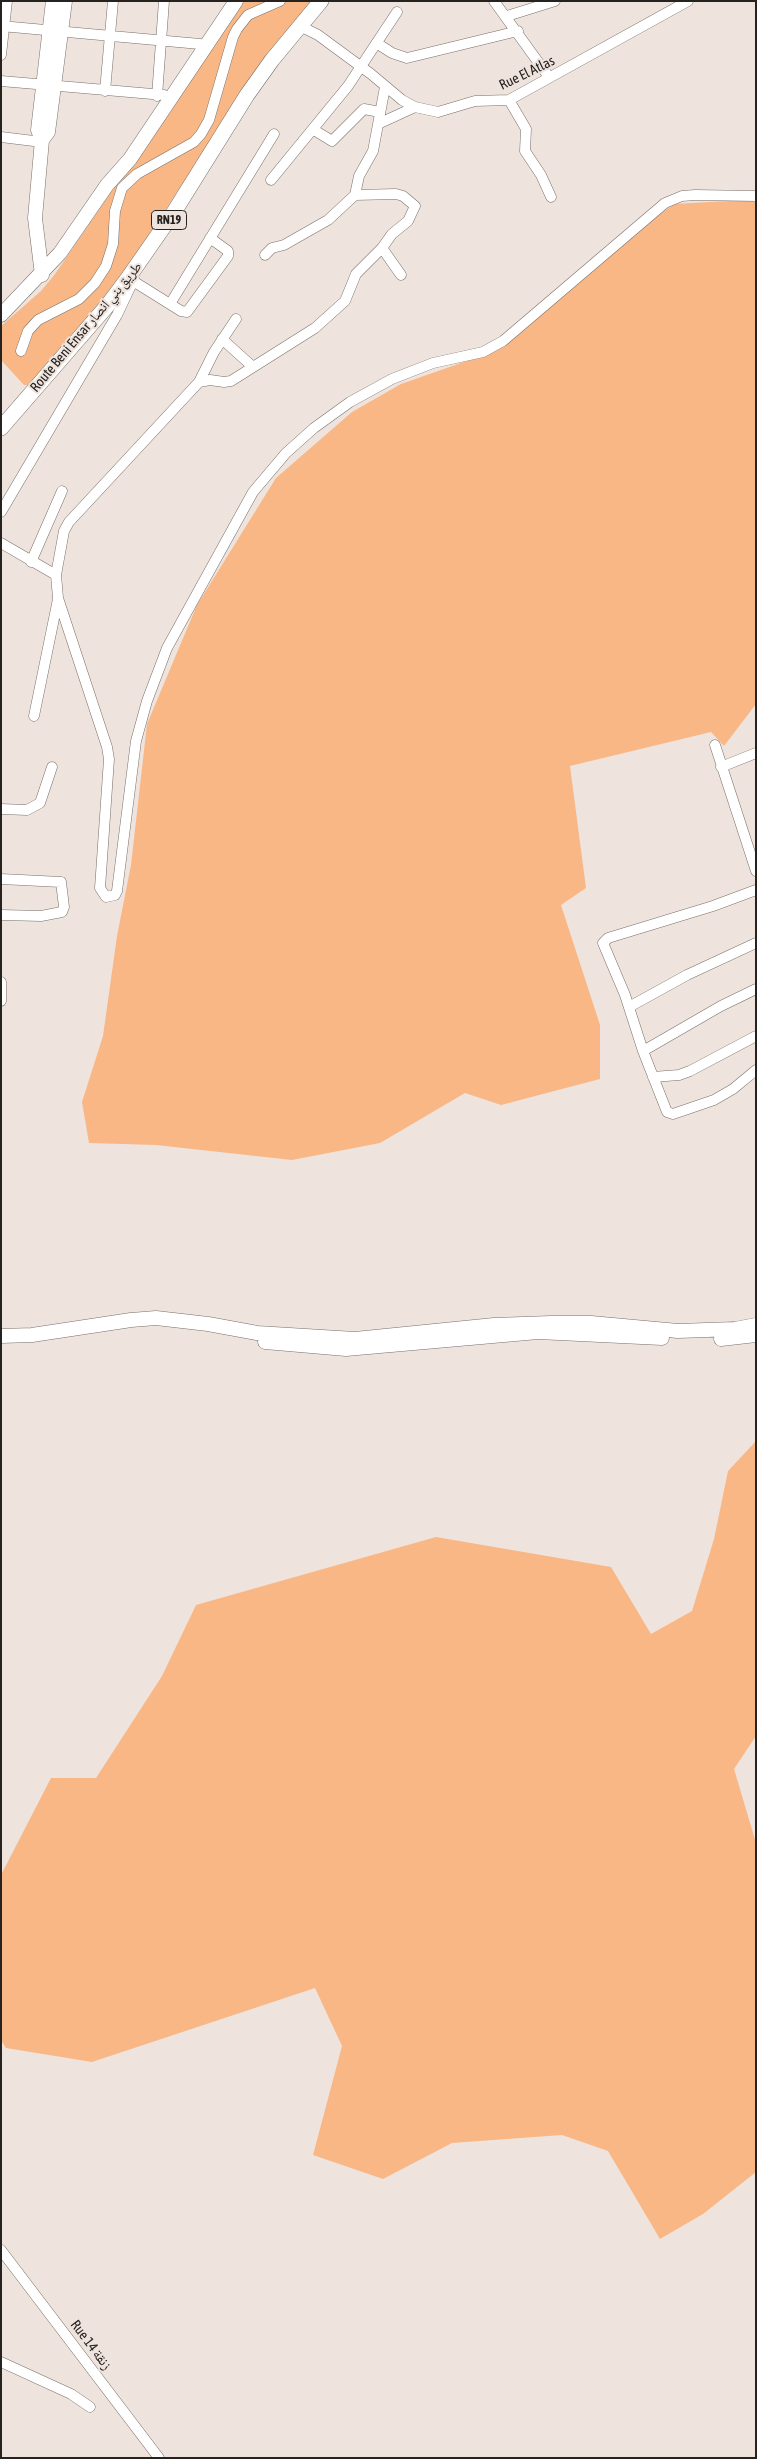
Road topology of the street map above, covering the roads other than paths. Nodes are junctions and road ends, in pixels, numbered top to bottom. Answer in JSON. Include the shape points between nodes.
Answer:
{"nodes":[{"id":1,"x":7,"y":1,"type":"edge"},
{"id":2,"x":53,"y":1,"type":"edge"},
{"id":3,"x":64,"y":1,"type":"edge"},
{"id":4,"x":113,"y":1,"type":"edge"},
{"id":5,"x":164,"y":1,"type":"edge"},
{"id":6,"x":229,"y":1,"type":"edge"},
{"id":7,"x":236,"y":1,"type":"edge"},
{"id":8,"x":280,"y":1,"type":"edge"},
{"id":9,"x":321,"y":1,"type":"edge"},
{"id":10,"x":494,"y":1,"type":"edge"},
{"id":11,"x":555,"y":1,"type":"edge"},
{"id":12,"x":688,"y":1,"type":"edge"},
{"id":13,"x":397,"y":12,"type":"dead end"},
{"id":14,"x":507,"y":16,"type":"junction"},
{"id":15,"x":3,"y":26,"type":"edge"},
{"id":16,"x":300,"y":26,"type":"junction"},
{"id":17,"x":56,"y":31,"type":"junction"},
{"id":18,"x":518,"y":31,"type":"junction"},
{"id":19,"x":110,"y":36,"type":"junction"},
{"id":20,"x":161,"y":41,"type":"junction"},
{"id":21,"x":200,"y":44,"type":"junction"},
{"id":22,"x":378,"y":44,"type":"junction"},
{"id":23,"x":1,"y":55,"type":"edge"},
{"id":24,"x":362,"y":68,"type":"junction"},
{"id":25,"x":550,"y":77,"type":"junction"},
{"id":26,"x":1,"y":81,"type":"edge"},
{"id":27,"x":49,"y":85,"type":"junction"},
{"id":28,"x":385,"y":87,"type":"junction"},
{"id":29,"x":105,"y":91,"type":"junction"},
{"id":30,"x":161,"y":96,"type":"junction"},
{"id":31,"x":509,"y":100,"type":"junction"},
{"id":32,"x":415,"y":107,"type":"junction"},
{"id":33,"x":380,"y":112,"type":"junction"},
{"id":34,"x":378,"y":124,"type":"junction"},
{"id":35,"x":314,"y":130,"type":"junction"},
{"id":36,"x":274,"y":134,"type":"dead end"},
{"id":37,"x":1,"y":137,"type":"edge"},
{"id":38,"x":42,"y":141,"type":"junction"},
{"id":39,"x":119,"y":170,"type":"junction"},
{"id":40,"x":271,"y":180,"type":"dead end"},
{"id":41,"x":356,"y":195,"type":"junction"},
{"id":42,"x":551,"y":196,"type":"dead end"},
{"id":43,"x":756,"y":196,"type":"edge"},
{"id":44,"x":210,"y":238,"type":"junction"},
{"id":45,"x":382,"y":248,"type":"junction"},
{"id":46,"x":146,"y":253,"type":"junction"},
{"id":47,"x":264,"y":255,"type":"dead end"},
{"id":48,"x":42,"y":275,"type":"junction"},
{"id":49,"x":401,"y":275,"type":"dead end"},
{"id":50,"x":133,"y":281,"type":"junction"},
{"id":51,"x":170,"y":304,"type":"junction"},
{"id":52,"x":1,"y":315,"type":"edge"},
{"id":53,"x":236,"y":319,"type":"dead end"},
{"id":54,"x":222,"y":339,"type":"junction"},
{"id":55,"x":21,"y":351,"type":"dead end"},
{"id":56,"x":253,"y":366,"type":"junction"},
{"id":57,"x":199,"y":382,"type":"junction"},
{"id":58,"x":1,"y":428,"type":"edge"},
{"id":59,"x":62,"y":491,"type":"dead end"},
{"id":60,"x":1,"y":512,"type":"edge"},
{"id":61,"x":1,"y":544,"type":"edge"},
{"id":62,"x":31,"y":562,"type":"junction"},
{"id":63,"x":56,"y":575,"type":"junction"},
{"id":64,"x":58,"y":598,"type":"junction"},
{"id":65,"x":34,"y":716,"type":"dead end"},
{"id":66,"x":714,"y":745,"type":"dead end"},
{"id":67,"x":756,"y":753,"type":"edge"},
{"id":68,"x":52,"y":767,"type":"dead end"},
{"id":69,"x":721,"y":767,"type":"junction"},
{"id":70,"x":1,"y":809,"type":"edge"},
{"id":71,"x":755,"y":866,"type":"edge"},
{"id":72,"x":1,"y":879,"type":"edge"},
{"id":73,"x":756,"y":890,"type":"edge"},
{"id":74,"x":1,"y":915,"type":"edge"},
{"id":75,"x":756,"y":943,"type":"edge"},
{"id":76,"x":1,"y":982,"type":"edge"},
{"id":77,"x":756,"y":989,"type":"edge"},
{"id":78,"x":1,"y":1001,"type":"edge"},
{"id":79,"x":629,"y":1007,"type":"junction"},
{"id":80,"x":756,"y":1036,"type":"edge"},
{"id":81,"x":643,"y":1051,"type":"junction"},
{"id":82,"x":756,"y":1070,"type":"edge"},
{"id":83,"x":654,"y":1077,"type":"junction"},
{"id":84,"x":756,"y":1325,"type":"edge"},
{"id":85,"x":756,"y":1335,"type":"edge"},
{"id":86,"x":1,"y":1336,"type":"edge"},
{"id":87,"x":1,"y":1344,"type":"edge"},
{"id":88,"x":1,"y":2250,"type":"edge"},
{"id":89,"x":1,"y":2362,"type":"edge"},
{"id":90,"x":90,"y":2407,"type":"dead end"},
{"id":91,"x":159,"y":2458,"type":"edge"}],
"edges":[{"from":1,"to":15,"type":"street"},
{"from":2,"to":17,"type":"street"},
{"from":3,"to":17,"type":"street"},
{"from":4,"to":19,"type":"street"},
{"from":5,"to":20,"type":"street"},
{"from":6,"to":21,"type":"street"},
{"from":7,"to":39,"type":"street","via":[[130,159]]},
{"from":8,"to":55,"type":"street","via":[[248,15],[237,29],[209,120],[201,134],[194,142],[137,174],[122,188],[115,211],[113,244],[106,266],[95,283],[79,299],[38,320],[28,331]]},
{"from":9,"to":16,"type":"main road","name":"Route Beni Ensar طريق بني انصار","number":"RN19"},
{"from":10,"to":14,"type":"street"},
{"from":11,"to":14,"type":"street"},
{"from":12,"to":25,"type":"street","name":"Rue El Atlas"},
{"from":13,"to":22,"type":"street"},
{"from":14,"to":18,"type":"street"},
{"from":15,"to":17,"type":"street"},
{"from":15,"to":23,"type":"street"},
{"from":16,"to":24,"type":"street","name":"Rue El Atlas","via":[[318,35]]},
{"from":16,"to":46,"type":"main road","name":"Route Beni Ensar طريق بني انصار","number":"RN19","via":[[242,103]]},
{"from":17,"to":19,"type":"street"},
{"from":17,"to":27,"type":"street"},
{"from":18,"to":22,"type":"street","via":[[407,58],[392,54]]},
{"from":18,"to":25,"type":"street"},
{"from":19,"to":20,"type":"street"},
{"from":19,"to":29,"type":"street"},
{"from":20,"to":21,"type":"street"},
{"from":20,"to":30,"type":"street"},
{"from":21,"to":30,"type":"street"},
{"from":22,"to":24,"type":"street"},
{"from":24,"to":28,"type":"street","name":"Rue El Atlas"},
{"from":24,"to":35,"type":"street"},
{"from":25,"to":31,"type":"street","name":"Rue El Atlas"},
{"from":26,"to":27,"type":"street"},
{"from":27,"to":29,"type":"street"},
{"from":27,"to":38,"type":"street","via":[[38,130]]},
{"from":28,"to":32,"type":"street","name":"Rue El Atlas"},
{"from":28,"to":33,"type":"street"},
{"from":29,"to":30,"type":"street"},
{"from":30,"to":39,"type":"street"},
{"from":31,"to":32,"type":"street","name":"Rue El Atlas","via":[[474,101],[444,112]]},
{"from":31,"to":42,"type":"street","via":[[526,129],[525,151]]},
{"from":32,"to":34,"type":"street"},
{"from":33,"to":34,"type":"street"},
{"from":33,"to":35,"type":"street","via":[[364,109],[332,141]]},
{"from":34,"to":41,"type":"street","via":[[373,151],[359,176]]},
{"from":35,"to":40,"type":"street"},
{"from":36,"to":44,"type":"street"},
{"from":37,"to":38,"type":"street"},
{"from":38,"to":48,"type":"street","via":[[35,218]]},
{"from":39,"to":48,"type":"street"},
{"from":41,"to":45,"type":"street","via":[[396,194],[415,206],[412,215]]},
{"from":41,"to":47,"type":"street","via":[[328,220]]},
{"from":43,"to":64,"type":"street","via":[[682,196],[665,203],[503,341],[477,354],[433,363],[392,379],[350,402],[314,428],[270,470],[253,492],[174,633],[147,701],[136,741],[118,891],[106,898],[100,888],[107,747]]},
{"from":44,"to":51,"type":"street"},
{"from":44,"to":51,"type":"street","via":[[228,251],[228,256],[187,312]]},
{"from":45,"to":49,"type":"street"},
{"from":45,"to":56,"type":"street","via":[[356,274],[345,301],[325,320]]},
{"from":46,"to":50,"type":"street"},
{"from":46,"to":58,"type":"main road","name":"Route Beni Ensar طريق بني انصار","number":"RN19","via":[[107,306]]},
{"from":48,"to":52,"type":"street"},
{"from":50,"to":51,"type":"street"},
{"from":50,"to":60,"type":"street","via":[[117,315]]},
{"from":53,"to":54,"type":"street"},
{"from":54,"to":56,"type":"street"},
{"from":54,"to":57,"type":"street"},
{"from":56,"to":57,"type":"street","via":[[231,381]]},
{"from":57,"to":63,"type":"street","via":[[69,522],[60,541]]},
{"from":59,"to":62,"type":"street"},
{"from":61,"to":62,"type":"street"},
{"from":62,"to":63,"type":"street"},
{"from":63,"to":64,"type":"street"},
{"from":64,"to":65,"type":"street"},
{"from":66,"to":69,"type":"street"},
{"from":67,"to":69,"type":"street"},
{"from":68,"to":70,"type":"street","via":[[40,803],[27,810]]},
{"from":69,"to":71,"type":"street"},
{"from":72,"to":74,"type":"street","via":[[61,882],[64,907],[62,912],[41,916]]},
{"from":73,"to":79,"type":"street","via":[[605,940],[604,947]]},
{"from":75,"to":79,"type":"street"},
{"from":76,"to":78,"type":"street"},
{"from":77,"to":81,"type":"street"},
{"from":79,"to":81,"type":"street"},
{"from":80,"to":83,"type":"street","via":[[690,1071]]},
{"from":81,"to":83,"type":"street"},
{"from":82,"to":83,"type":"street","via":[[725,1094],[673,1114],[665,1109]]},
{"from":84,"to":86,"type":"street","via":[[678,1331],[591,1323],[551,1323],[355,1338],[257,1333],[156,1318],[32,1335]]},
{"from":85,"to":87,"type":"street","via":[[704,1339],[538,1332],[346,1349],[288,1346],[157,1328]]},
{"from":88,"to":91,"type":"street","name":"Rue 14 زنقة"},
{"from":89,"to":90,"type":"street","via":[[71,2394]]}]}
